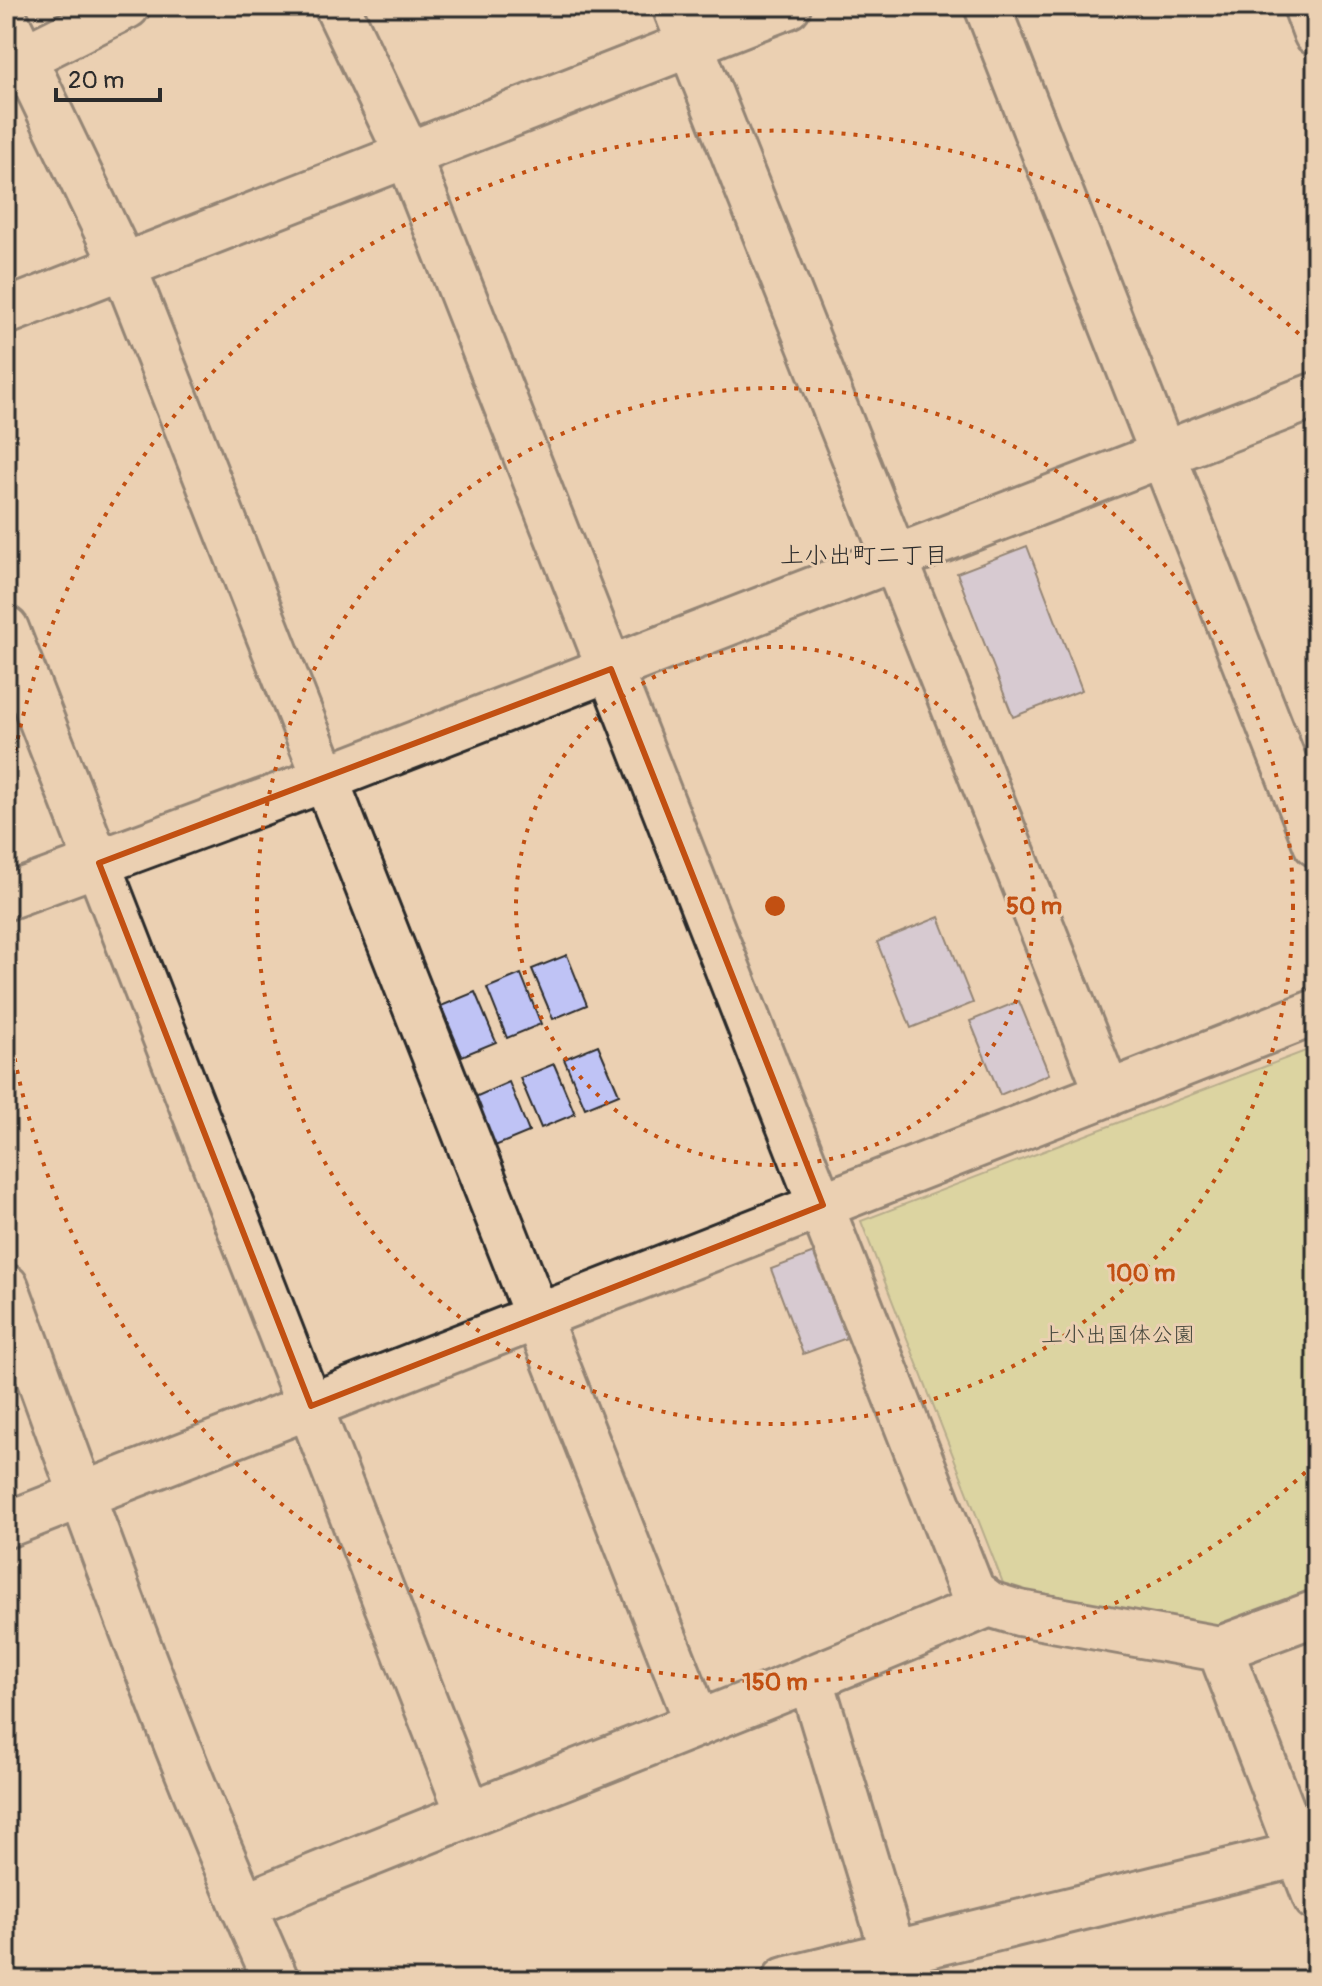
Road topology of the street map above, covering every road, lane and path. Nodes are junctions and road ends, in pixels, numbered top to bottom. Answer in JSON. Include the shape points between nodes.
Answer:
{"nodes":[{"id":1,"x":127,"y":6,"type":"edge"},
{"id":2,"x":337,"y":6,"type":"edge"},
{"id":3,"x":788,"y":6,"type":"edge"},
{"id":4,"x":987,"y":6,"type":"edge"},
{"id":5,"x":1306,"y":6,"type":"edge"},
{"id":6,"x":684,"y":24,"type":"edge"},
{"id":7,"x":1316,"y":33,"type":"edge"},
{"id":8,"x":15,"y":39,"type":"edge"},
{"id":9,"x":408,"y":155,"type":"junction"},
{"id":10,"x":123,"y":265,"type":"junction"},
{"id":11,"x":6,"y":312,"type":"edge"},
{"id":12,"x":1316,"y":395,"type":"edge"},
{"id":13,"x":1164,"y":455,"type":"junction"},
{"id":14,"x":896,"y":558,"type":"junction"},
{"id":15,"x":6,"y":629,"type":"edge"},
{"id":16,"x":611,"y":669,"type":"junction"},
{"id":17,"x":325,"y":779,"type":"junction"},
{"id":18,"x":1316,"y":844,"type":"edge"},
{"id":19,"x":99,"y":863,"type":"junction"},
{"id":20,"x":6,"y":897,"type":"edge"},
{"id":21,"x":1316,"y":1012,"type":"edge"},
{"id":22,"x":1108,"y":1094,"type":"junction"},
{"id":23,"x":823,"y":1205,"type":"junction"},
{"id":24,"x":6,"y":1287,"type":"edge"},
{"id":25,"x":537,"y":1316,"type":"junction"},
{"id":26,"x":311,"y":1406,"type":"junction"},
{"id":27,"x":83,"y":1497,"type":"junction"},
{"id":28,"x":6,"y":1525,"type":"edge"},
{"id":29,"x":989,"y":1604,"type":"junction"},
{"id":30,"x":1316,"y":1613,"type":"edge"},
{"id":31,"x":1220,"y":1649,"type":"junction"},
{"id":32,"x":811,"y":1680,"type":"junction"},
{"id":33,"x":698,"y":1724,"type":"junction"},
{"id":34,"x":468,"y":1812,"type":"junction"},
{"id":35,"x":1308,"y":1852,"type":"edge"},
{"id":36,"x":1316,"y":1898,"type":"edge"},
{"id":37,"x":243,"y":1906,"type":"junction"},
{"id":38,"x":900,"y":1967,"type":"edge"},
{"id":39,"x":276,"y":1980,"type":"edge"},
{"id":40,"x":785,"y":1980,"type":"edge"}],
"edges":[{"from":1,"to":8,"type":"street"},
{"from":2,"to":9,"type":"street"},
{"from":3,"to":6,"type":"street"},
{"from":4,"to":13,"type":"street"},
{"from":5,"to":7,"type":"street"},
{"from":6,"to":9,"type":"street"},
{"from":6,"to":14,"type":"street"},
{"from":8,"to":10,"type":"street"},
{"from":9,"to":10,"type":"street"},
{"from":9,"to":16,"type":"street"},
{"from":10,"to":11,"type":"street"},
{"from":10,"to":17,"type":"street"},
{"from":12,"to":13,"type":"street"},
{"from":13,"to":14,"type":"street"},
{"from":13,"to":18,"type":"street"},
{"from":14,"to":16,"type":"street"},
{"from":14,"to":22,"type":"street"},
{"from":15,"to":19,"type":"street"},
{"from":16,"to":17,"type":"street"},
{"from":16,"to":23,"type":"street"},
{"from":17,"to":19,"type":"street"},
{"from":17,"to":25,"type":"street"},
{"from":19,"to":20,"type":"street"},
{"from":19,"to":26,"type":"street"},
{"from":21,"to":22,"type":"street"},
{"from":22,"to":23,"type":"street"},
{"from":23,"to":25,"type":"street"},
{"from":23,"to":29,"type":"street","via":[[972,1591]]},
{"from":24,"to":27,"type":"street"},
{"from":25,"to":26,"type":"street"},
{"from":25,"to":33,"type":"street"},
{"from":26,"to":27,"type":"street"},
{"from":26,"to":34,"type":"street"},
{"from":27,"to":28,"type":"street"},
{"from":27,"to":37,"type":"street"},
{"from":29,"to":31,"type":"street"},
{"from":29,"to":32,"type":"street"},
{"from":30,"to":31,"type":"street"},
{"from":31,"to":35,"type":"street"},
{"from":32,"to":33,"type":"street"},
{"from":32,"to":38,"type":"street"},
{"from":33,"to":34,"type":"street"},
{"from":34,"to":37,"type":"street"},
{"from":35,"to":36,"type":"street"},
{"from":35,"to":38,"type":"street"},
{"from":37,"to":39,"type":"street"},
{"from":38,"to":40,"type":"street"}]}
